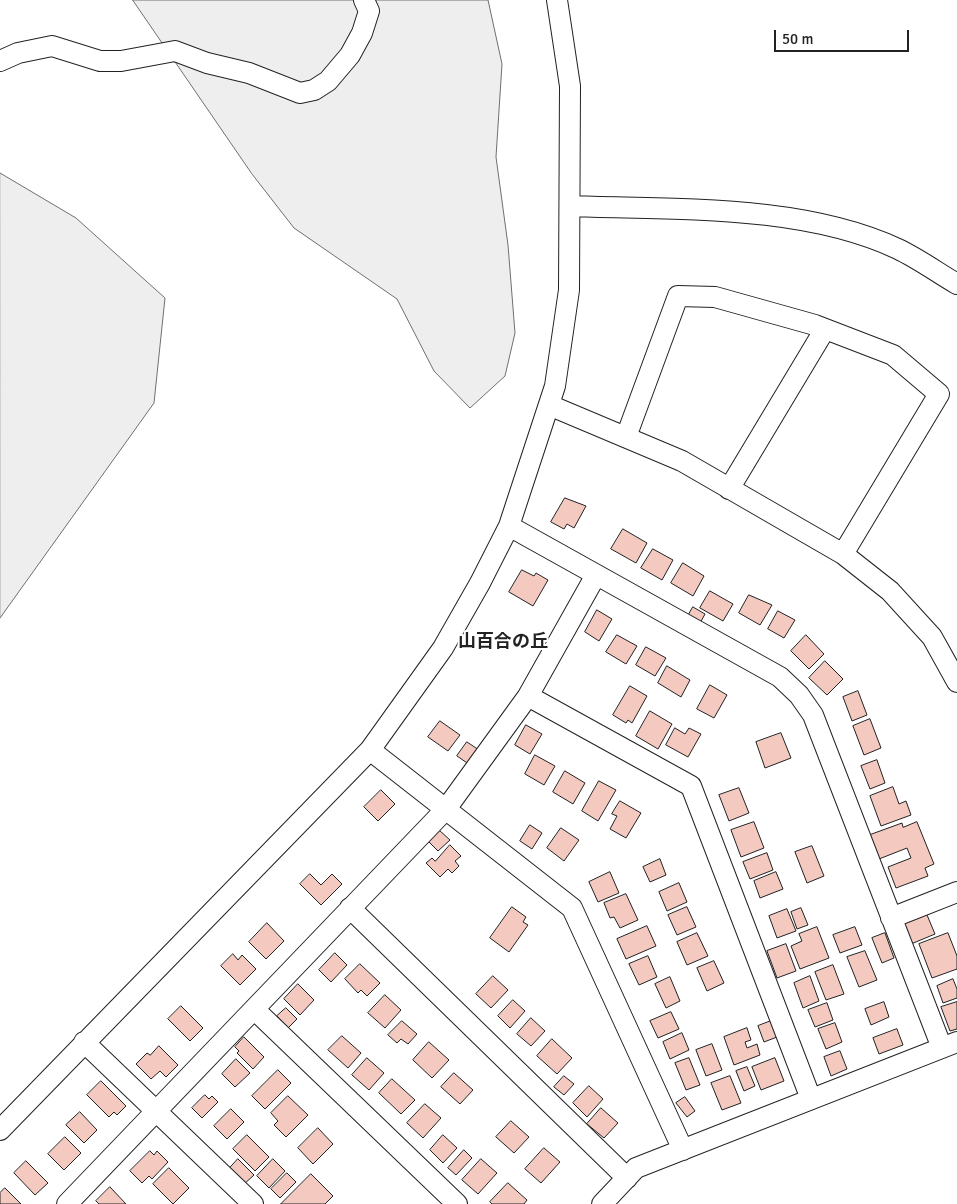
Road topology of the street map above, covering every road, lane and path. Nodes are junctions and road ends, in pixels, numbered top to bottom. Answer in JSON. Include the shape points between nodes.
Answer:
{"nodes":[{"id":1,"x":364,"y":0,"type":"edge"},
{"id":2,"x":557,"y":0,"type":"edge"},
{"id":3,"x":0,"y":61,"type":"edge"},
{"id":4,"x":570,"y":206,"type":"junction"},
{"id":5,"x":957,"y":284,"type":"edge"},
{"id":6,"x":825,"y":329,"type":"junction"},
{"id":7,"x":548,"y":405,"type":"junction"},
{"id":8,"x":626,"y":437,"type":"junction"},
{"id":9,"x":729,"y":489,"type":"junction"},
{"id":10,"x":509,"y":526,"type":"junction"},
{"id":11,"x":843,"y":554,"type":"junction"},
{"id":12,"x":596,"y":575,"type":"junction"},
{"id":13,"x":957,"y":682,"type":"edge"},
{"id":14,"x":528,"y":696,"type":"junction"},
{"id":15,"x":370,"y":750,"type":"junction"},
{"id":16,"x":446,"y":809,"type":"junction"},
{"id":17,"x":957,"y":892,"type":"edge"},
{"id":18,"x":350,"y":908,"type":"junction"},
{"id":19,"x":891,"y":918,"type":"junction"},
{"id":20,"x":254,"y":1009,"type":"junction"},
{"id":21,"x":84,"y":1042,"type":"junction"},
{"id":22,"x":950,"y":1045,"type":"edge"},
{"id":23,"x":811,"y":1099,"type":"junction"},
{"id":24,"x":156,"y":1111,"type":"junction"},
{"id":25,"x":0,"y":1130,"type":"edge"},
{"id":26,"x":683,"y":1150,"type":"junction"},
{"id":27,"x":627,"y":1178,"type":"junction"},
{"id":28,"x":67,"y":1204,"type":"edge"},
{"id":29,"x":253,"y":1204,"type":"edge"},
{"id":30,"x":457,"y":1204,"type":"edge"},
{"id":31,"x":602,"y":1204,"type":"edge"}],
"edges":[{"from":1,"to":3,"type":"street","via":[[368,11],[362,33],[350,55],[328,82],[300,93],[248,73],[174,51],[121,61],[100,61],[52,46]]},
{"from":2,"to":4,"type":"street","via":[[570,86]]},
{"from":4,"to":5,"type":"street","via":[[762,214],[831,226],[898,249]]},
{"from":4,"to":7,"type":"street","via":[[569,290],[555,386]]},
{"from":6,"to":8,"type":"street","via":[[715,297],[678,296]]},
{"from":6,"to":9,"type":"street"},
{"from":6,"to":11,"type":"street","via":[[893,355],[939,394]]},
{"from":7,"to":8,"type":"street"},
{"from":7,"to":10,"type":"street"},
{"from":8,"to":9,"type":"street","via":[[682,461]]},
{"from":9,"to":11,"type":"street"},
{"from":10,"to":12,"type":"street"},
{"from":10,"to":15,"type":"street","via":[[443,648]]},
{"from":11,"to":13,"type":"street","via":[[890,590],[932,637]]},
{"from":12,"to":14,"type":"street"},
{"from":12,"to":19,"type":"street","via":[[780,677],[799,695],[813,715]]},
{"from":14,"to":16,"type":"street"},
{"from":14,"to":23,"type":"street","via":[[692,786]]},
{"from":15,"to":16,"type":"street"},
{"from":15,"to":21,"type":"street"},
{"from":16,"to":18,"type":"street"},
{"from":16,"to":26,"type":"street","via":[[572,908]]},
{"from":17,"to":19,"type":"street"},
{"from":18,"to":20,"type":"street"},
{"from":18,"to":27,"type":"street"},
{"from":19,"to":22,"type":"street"},
{"from":20,"to":24,"type":"street"},
{"from":20,"to":30,"type":"street"},
{"from":21,"to":24,"type":"street"},
{"from":21,"to":25,"type":"street"},
{"from":22,"to":23,"type":"street"},
{"from":23,"to":26,"type":"street"},
{"from":24,"to":28,"type":"street"},
{"from":24,"to":29,"type":"street"},
{"from":26,"to":27,"type":"street","via":[[636,1168]]},
{"from":27,"to":31,"type":"street"}]}
